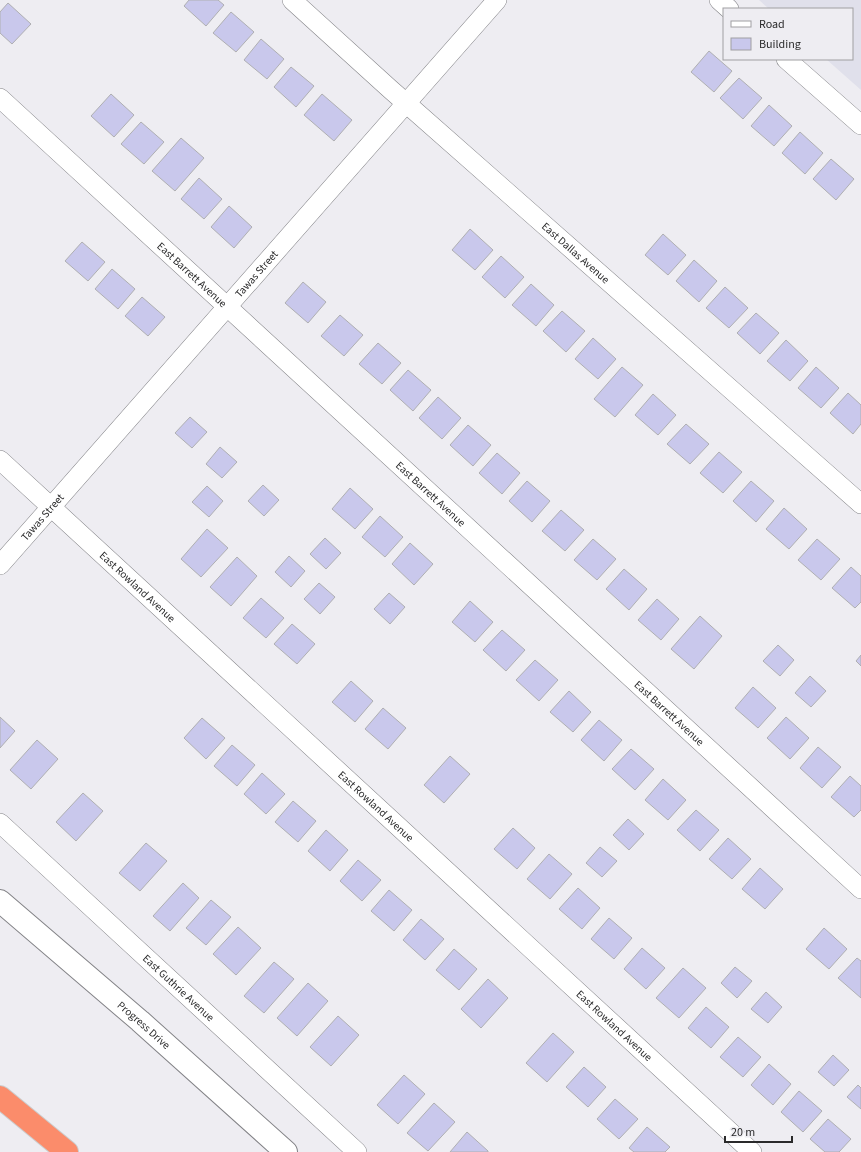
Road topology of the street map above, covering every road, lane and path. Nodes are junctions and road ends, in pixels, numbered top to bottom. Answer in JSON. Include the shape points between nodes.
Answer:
{"nodes":[{"id":1,"x":292,"y":0,"type":"edge"},
{"id":2,"x":497,"y":0,"type":"edge"},
{"id":3,"x":718,"y":0,"type":"edge"},
{"id":4,"x":728,"y":8,"type":"edge"},
{"id":5,"x":787,"y":60,"type":"edge"},
{"id":6,"x":0,"y":98,"type":"edge"},
{"id":7,"x":406,"y":103,"type":"junction"},
{"id":8,"x":861,"y":125,"type":"edge"},
{"id":9,"x":227,"y":307,"type":"junction"},
{"id":10,"x":0,"y":460,"type":"edge"},
{"id":11,"x":861,"y":504,"type":"edge"},
{"id":12,"x":51,"y":507,"type":"junction"},
{"id":13,"x":0,"y":565,"type":"edge"},
{"id":14,"x":0,"y":824,"type":"edge"},
{"id":15,"x":861,"y":889,"type":"edge"},
{"id":16,"x":0,"y":901,"type":"edge"},
{"id":17,"x":0,"y":1097,"type":"edge"},
{"id":18,"x":67,"y":1152,"type":"edge"},
{"id":19,"x":286,"y":1152,"type":"edge"},
{"id":20,"x":357,"y":1152,"type":"edge"},
{"id":21,"x":752,"y":1152,"type":"edge"}],
"edges":[{"from":1,"to":7,"type":"street","name":"East Dallas Avenue"},
{"from":2,"to":7,"type":"street","name":"Tawas Street"},
{"from":3,"to":4,"type":"street"},
{"from":5,"to":8,"type":"street"},
{"from":6,"to":9,"type":"street","name":"East Barrett Avenue"},
{"from":7,"to":9,"type":"street","name":"Tawas Street"},
{"from":7,"to":11,"type":"street","name":"East Dallas Avenue"},
{"from":9,"to":12,"type":"street","name":"Tawas Street"},
{"from":9,"to":15,"type":"street","name":"East Barrett Avenue"},
{"from":10,"to":12,"type":"street","name":"East Rowland Avenue"},
{"from":12,"to":13,"type":"street","name":"Tawas Street"},
{"from":12,"to":21,"type":"street","name":"East Rowland Avenue"},
{"from":14,"to":20,"type":"street","name":"East Guthrie Avenue"},
{"from":16,"to":19,"type":"main road","name":"Progress Drive","via":[[140,1021]]},
{"from":17,"to":18,"type":"highway"}]}
